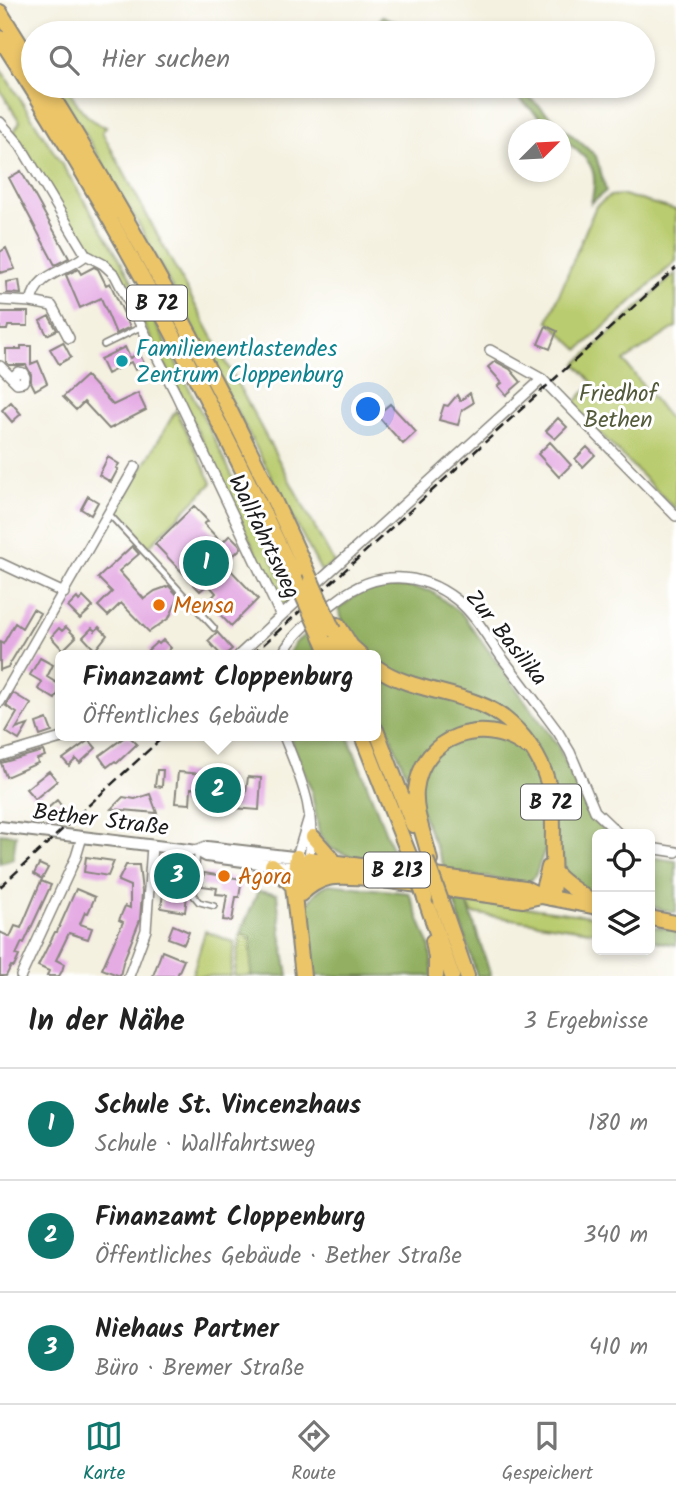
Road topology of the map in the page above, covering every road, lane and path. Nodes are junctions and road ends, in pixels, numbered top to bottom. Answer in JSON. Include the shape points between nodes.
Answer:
{"nodes":[{"id":1,"x":0,"y":12,"type":"edge"},
{"id":2,"x":0,"y":38,"type":"edge"},
{"id":3,"x":21,"y":46,"type":"edge"},
{"id":4,"x":21,"y":72,"type":"edge"},
{"id":5,"x":37,"y":98,"type":"edge"},
{"id":6,"x":53,"y":98,"type":"edge"},
{"id":7,"x":0,"y":122,"type":"edge"},
{"id":8,"x":86,"y":255,"type":"junction"},
{"id":9,"x":0,"y":300,"type":"edge"},
{"id":10,"x":31,"y":302,"type":"junction"},
{"id":11,"x":141,"y":327,"type":"junction"},
{"id":12,"x":69,"y":338,"type":"dead end"},
{"id":13,"x":104,"y":345,"type":"dead end"},
{"id":14,"x":490,"y":350,"type":"dead end"},
{"id":15,"x":0,"y":366,"type":"edge"},
{"id":16,"x":13,"y":377,"type":"dead end"},
{"id":17,"x":542,"y":379,"type":"junction"},
{"id":18,"x":135,"y":467,"type":"dead end"},
{"id":19,"x":109,"y":514,"type":"junction"},
{"id":20,"x":676,"y":516,"type":"edge"},
{"id":21,"x":0,"y":563,"type":"edge"},
{"id":22,"x":304,"y":576,"type":"junction"},
{"id":23,"x":64,"y":593,"type":"junction"},
{"id":24,"x":281,"y":616,"type":"junction"},
{"id":25,"x":214,"y":628,"type":"dead end"},
{"id":26,"x":331,"y":632,"type":"junction"},
{"id":27,"x":244,"y":650,"type":"edge"},
{"id":28,"x":285,"y":650,"type":"edge"},
{"id":29,"x":329,"y":650,"type":"edge"},
{"id":30,"x":341,"y":650,"type":"edge"},
{"id":31,"x":355,"y":650,"type":"edge"},
{"id":32,"x":381,"y":670,"type":"edge"},
{"id":33,"x":0,"y":702,"type":"edge"},
{"id":34,"x":55,"y":740,"type":"edge"},
{"id":35,"x":286,"y":741,"type":"edge"},
{"id":36,"x":364,"y":741,"type":"edge"},
{"id":37,"x":380,"y":741,"type":"edge"},
{"id":38,"x":532,"y":751,"type":"junction"},
{"id":39,"x":0,"y":756,"type":"edge"},
{"id":40,"x":309,"y":815,"type":"junction"},
{"id":41,"x":0,"y":827,"type":"edge"},
{"id":42,"x":614,"y":829,"type":"edge"},
{"id":43,"x":82,"y":837,"type":"junction"},
{"id":44,"x":313,"y":837,"type":"junction"},
{"id":45,"x":152,"y":846,"type":"junction"},
{"id":46,"x":655,"y":849,"type":"edge"},
{"id":47,"x":197,"y":851,"type":"junction"},
{"id":48,"x":676,"y":852,"type":"edge"},
{"id":49,"x":553,"y":856,"type":"junction"},
{"id":50,"x":428,"y":859,"type":"junction"},
{"id":51,"x":334,"y":861,"type":"junction"},
{"id":52,"x":302,"y":863,"type":"junction"},
{"id":53,"x":272,"y":865,"type":"junction"},
{"id":54,"x":555,"y":873,"type":"junction"},
{"id":55,"x":372,"y":878,"type":"junction"},
{"id":56,"x":150,"y":886,"type":"junction"},
{"id":57,"x":297,"y":890,"type":"junction"},
{"id":58,"x":194,"y":892,"type":"junction"},
{"id":59,"x":546,"y":897,"type":"junction"},
{"id":60,"x":592,"y":903,"type":"edge"},
{"id":61,"x":214,"y":906,"type":"dead end"},
{"id":62,"x":592,"y":906,"type":"edge"},
{"id":63,"x":655,"y":919,"type":"edge"},
{"id":64,"x":434,"y":922,"type":"junction"},
{"id":65,"x":676,"y":923,"type":"edge"},
{"id":66,"x":21,"y":976,"type":"edge"},
{"id":67,"x":129,"y":976,"type":"edge"},
{"id":68,"x":303,"y":976,"type":"edge"},
{"id":69,"x":436,"y":976,"type":"edge"},
{"id":70,"x":452,"y":976,"type":"edge"},
{"id":71,"x":467,"y":976,"type":"edge"}],
"edges":[{"from":1,"to":3,"type":"main road"},
{"from":2,"to":4,"type":"main road","number":"B 72"},
{"from":5,"to":22,"type":"main road","number":"B 72","via":[[186,355]]},
{"from":6,"to":22,"type":"main road","number":"B 72","via":[[198,351]]},
{"from":7,"to":8,"type":"street","name":"Wallfahrtsweg","via":[[20,145]]},
{"from":8,"to":10,"type":"street","via":[[38,283]]},
{"from":8,"to":11,"type":"street","name":"Wallfahrtsweg","via":[[115,275]]},
{"from":9,"to":10,"type":"street"},
{"from":10,"to":12,"type":"street","via":[[52,306]]},
{"from":11,"to":13,"type":"lane"},
{"from":11,"to":24,"type":"street","name":"Wallfahrtsweg"},
{"from":14,"to":17,"type":"street"},
{"from":15,"to":16,"type":"street"},
{"from":17,"to":20,"type":"street"},
{"from":17,"to":24,"type":"street","name":"Wallfahrtsweg"},
{"from":18,"to":19,"type":"street"},
{"from":19,"to":23,"type":"street"},
{"from":19,"to":25,"type":"lane"},
{"from":21,"to":23,"type":"street"},
{"from":22,"to":26,"type":"main road","number":"B 72","bridge":true},
{"from":23,"to":33,"type":"street"},
{"from":24,"to":27,"type":"street"},
{"from":26,"to":29,"type":"main road","number":"B 72"},
{"from":26,"to":30,"type":"main road","number":"B 72"},
{"from":26,"to":31,"type":"main road","number":"B 72"},
{"from":28,"to":42,"type":"street","name":"Zur Basilika","via":[[305,626],[361,584],[398,577],[434,585],[459,601],[558,732],[595,811]]},
{"from":32,"to":38,"type":"main road","number":"B 72","via":[[405,683],[488,708],[508,721]]},
{"from":34,"to":39,"type":"street"},
{"from":35,"to":40,"type":"street","via":[[304,785]]},
{"from":36,"to":64,"type":"main road","bridge":true},
{"from":37,"to":50,"type":"main road","number":"B 72"},
{"from":38,"to":49,"type":"main road","number":"B 72","via":[[550,791]]},
{"from":38,"to":50,"type":"main road","number":"B 72","via":[[510,737],[475,731],[437,748],[416,791]]},
{"from":40,"to":44,"type":"street"},
{"from":40,"to":52,"type":"street"},
{"from":41,"to":43,"type":"street","name":"Bether Straße"},
{"from":43,"to":45,"type":"street","name":"Bether Straße"},
{"from":43,"to":66,"type":"street"},
{"from":44,"to":51,"type":"main road"},
{"from":44,"to":52,"type":"street"},
{"from":45,"to":47,"type":"street","name":"Bether Straße"},
{"from":45,"to":56,"type":"street"},
{"from":46,"to":48,"type":"street"},
{"from":47,"to":52,"type":"street","name":"Bether Straße","via":[[207,847]]},
{"from":47,"to":53,"type":"street","name":"Bether Straße"},
{"from":47,"to":58,"type":"lane"},
{"from":49,"to":54,"type":"main road","number":"B 72"},
{"from":49,"to":59,"type":"main road","number":"B 72"},
{"from":50,"to":71,"type":"main road","number":"B 72","bridge":true},
{"from":51,"to":52,"type":"main road","number":"B 213"},
{"from":51,"to":59,"type":"main road","number":"B 213","via":[[525,888]]},
{"from":52,"to":53,"type":"street","name":"Bether Straße"},
{"from":52,"to":55,"type":"main road","number":"B 213"},
{"from":52,"to":57,"type":"main road"},
{"from":53,"to":57,"type":"main road"},
{"from":54,"to":59,"type":"main road","number":"B 72"},
{"from":54,"to":60,"type":"main road"},
{"from":55,"to":57,"type":"main road","number":"B 213","via":[[326,877]]},
{"from":55,"to":59,"type":"main road","number":"B 213","via":[[523,900]]},
{"from":56,"to":58,"type":"lane"},
{"from":56,"to":67,"type":"street","via":[[146,930]]},
{"from":57,"to":68,"type":"main road"},
{"from":58,"to":61,"type":"lane","via":[[199,902]]},
{"from":59,"to":62,"type":"main road","number":"B 213"},
{"from":63,"to":65,"type":"main road"},
{"from":64,"to":69,"type":"main road"},
{"from":64,"to":70,"type":"main road"}]}
